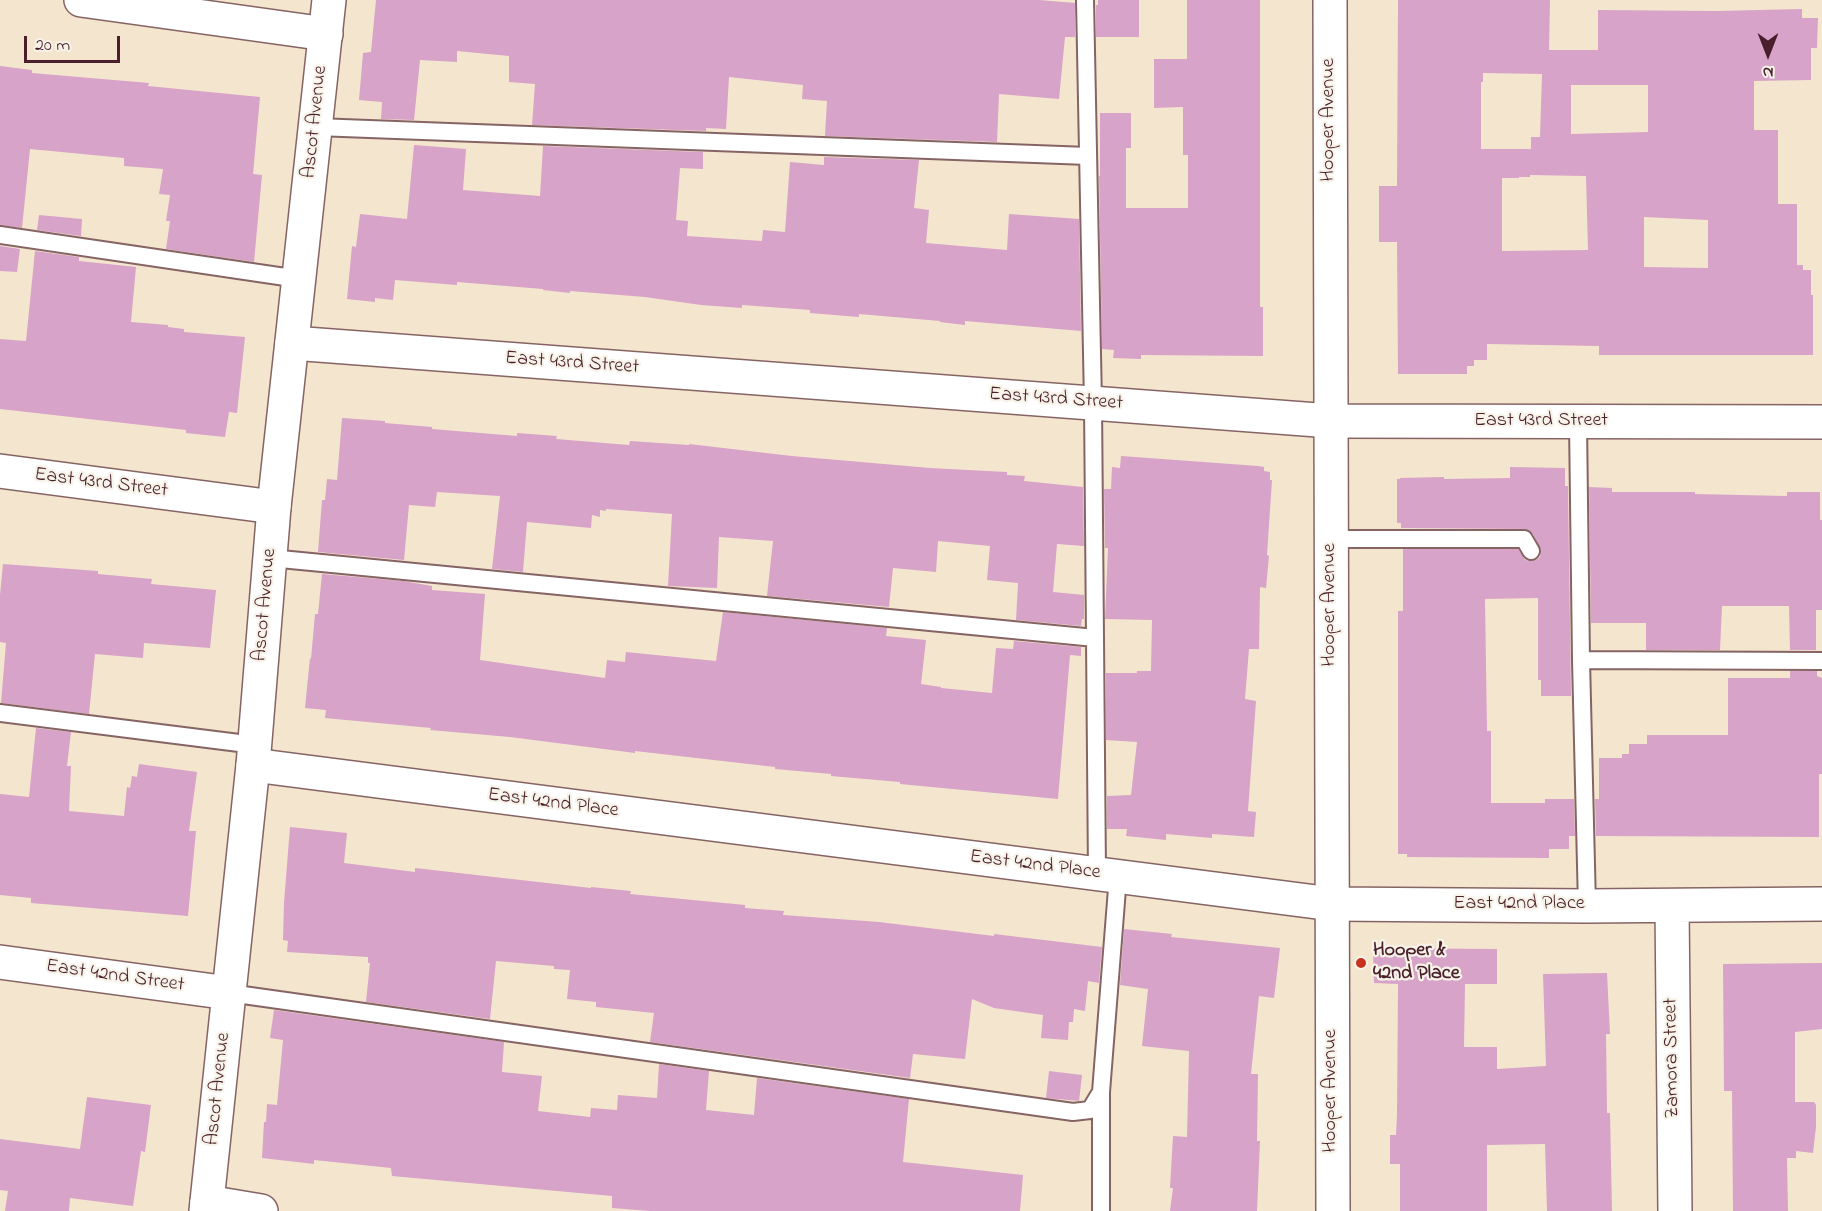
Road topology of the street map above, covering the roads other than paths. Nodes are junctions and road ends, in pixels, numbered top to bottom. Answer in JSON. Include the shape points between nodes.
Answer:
{"nodes":[{"id":1,"x":81,"y":0,"type":"edge"},
{"id":2,"x":329,"y":0,"type":"edge"},
{"id":3,"x":1085,"y":0,"type":"edge"},
{"id":4,"x":1330,"y":0,"type":"edge"},
{"id":5,"x":326,"y":34,"type":"junction"},
{"id":6,"x":316,"y":127,"type":"junction"},
{"id":7,"x":1088,"y":156,"type":"junction"},
{"id":8,"x":0,"y":235,"type":"edge"},
{"id":9,"x":299,"y":279,"type":"junction"},
{"id":10,"x":292,"y":343,"type":"junction"},
{"id":11,"x":1093,"y":403,"type":"junction"},
{"id":12,"x":1331,"y":421,"type":"junction"},
{"id":13,"x":1578,"y":422,"type":"junction"},
{"id":14,"x":1822,"y":422,"type":"edge"},
{"id":15,"x":0,"y":471,"type":"edge"},
{"id":16,"x":274,"y":507,"type":"junction"},
{"id":17,"x":1331,"y":539,"type":"junction"},
{"id":18,"x":1531,"y":550,"type":"dead end"},
{"id":19,"x":270,"y":558,"type":"junction"},
{"id":20,"x":1095,"y":638,"type":"junction"},
{"id":21,"x":1581,"y":660,"type":"junction"},
{"id":22,"x":1822,"y":661,"type":"edge"},
{"id":23,"x":0,"y":714,"type":"edge"},
{"id":24,"x":254,"y":755,"type":"junction"},
{"id":25,"x":1108,"y":875,"type":"junction"},
{"id":26,"x":1332,"y":904,"type":"junction"},
{"id":27,"x":1822,"y":904,"type":"edge"},
{"id":28,"x":1587,"y":906,"type":"junction"},
{"id":29,"x":1672,"y":906,"type":"junction"},
{"id":30,"x":0,"y":962,"type":"edge"},
{"id":31,"x":229,"y":993,"type":"junction"},
{"id":32,"x":1101,"y":1092,"type":"junction"},
{"id":33,"x":207,"y":1206,"type":"edge"},
{"id":34,"x":261,"y":1211,"type":"edge"},
{"id":35,"x":1101,"y":1211,"type":"edge"},
{"id":36,"x":1333,"y":1211,"type":"edge"},
{"id":37,"x":1675,"y":1211,"type":"edge"}],
"edges":[{"from":1,"to":5,"type":"street"},
{"from":2,"to":5,"type":"street","name":"Ascot Avenue"},
{"from":3,"to":7,"type":"lane"},
{"from":4,"to":12,"type":"street","name":"Hooper Avenue"},
{"from":5,"to":6,"type":"street","name":"Ascot Avenue"},
{"from":6,"to":7,"type":"lane"},
{"from":6,"to":9,"type":"street","name":"Ascot Avenue"},
{"from":7,"to":11,"type":"lane"},
{"from":8,"to":9,"type":"lane"},
{"from":9,"to":10,"type":"street","name":"Ascot Avenue"},
{"from":10,"to":11,"type":"street","name":"East 43rd Street"},
{"from":10,"to":16,"type":"street","name":"Ascot Avenue"},
{"from":11,"to":12,"type":"street","name":"East 43rd Street"},
{"from":11,"to":20,"type":"lane"},
{"from":12,"to":13,"type":"street","name":"East 43rd Street"},
{"from":12,"to":17,"type":"street","name":"Hooper Avenue"},
{"from":13,"to":14,"type":"street","name":"East 43rd Street"},
{"from":13,"to":21,"type":"lane"},
{"from":15,"to":16,"type":"street","name":"East 43rd Street"},
{"from":16,"to":19,"type":"street","name":"Ascot Avenue"},
{"from":17,"to":18,"type":"lane","via":[[1524,539]]},
{"from":17,"to":26,"type":"street","name":"Hooper Avenue"},
{"from":19,"to":20,"type":"lane"},
{"from":19,"to":24,"type":"street","name":"Ascot Avenue"},
{"from":20,"to":25,"type":"lane"},
{"from":21,"to":22,"type":"lane"},
{"from":21,"to":28,"type":"lane"},
{"from":23,"to":24,"type":"lane"},
{"from":24,"to":25,"type":"street","name":"East 42nd Place"},
{"from":24,"to":31,"type":"street","name":"Ascot Avenue"},
{"from":25,"to":26,"type":"street","name":"East 42nd Place"},
{"from":25,"to":32,"type":"lane"},
{"from":26,"to":28,"type":"street","name":"East 42nd Place"},
{"from":26,"to":36,"type":"street","name":"Hooper Avenue"},
{"from":27,"to":29,"type":"street","name":"East 42nd Place"},
{"from":28,"to":29,"type":"street","name":"East 42nd Place"},
{"from":29,"to":37,"type":"street","name":"Zamora Street"},
{"from":30,"to":31,"type":"street","name":"East 42nd Street"},
{"from":31,"to":32,"type":"lane","via":[[1073,1112],[1090,1110]]},
{"from":31,"to":33,"type":"street","name":"Ascot Avenue"},
{"from":32,"to":35,"type":"lane"},
{"from":33,"to":34,"type":"street"}]}
